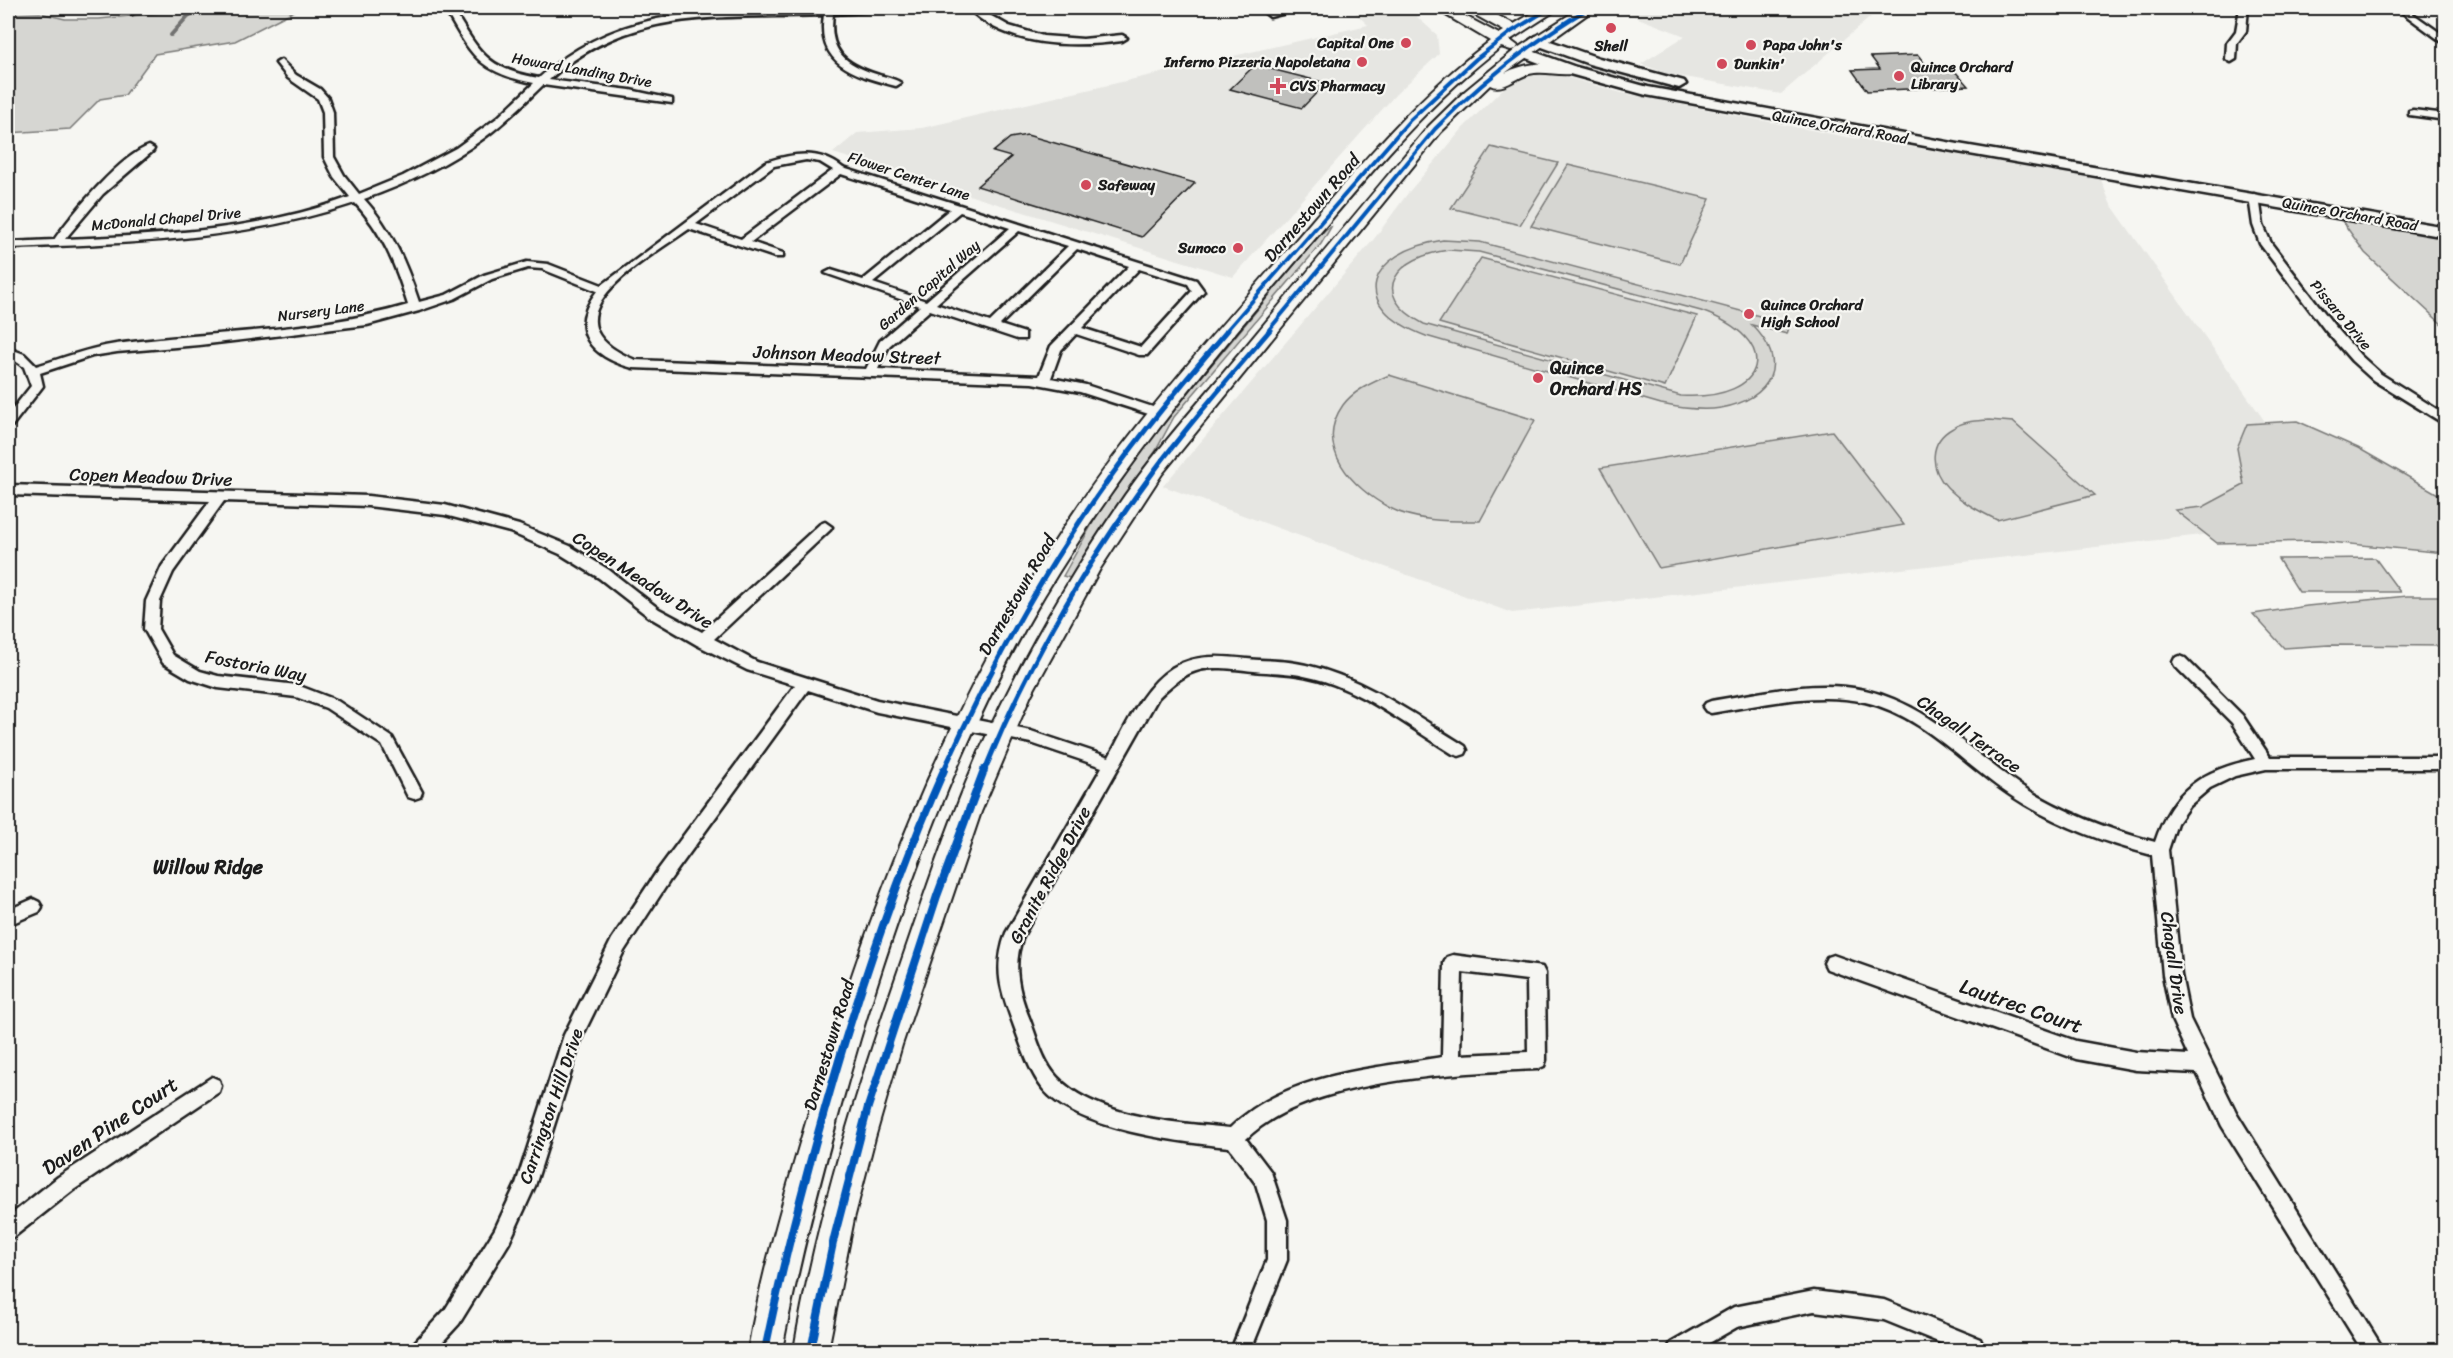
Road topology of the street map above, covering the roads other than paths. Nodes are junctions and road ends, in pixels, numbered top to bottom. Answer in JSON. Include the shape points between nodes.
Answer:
{"nodes":[{"id":1,"x":448,"y":8,"type":"edge"},
{"id":2,"x":880,"y":8,"type":"edge"},
{"id":3,"x":972,"y":8,"type":"edge"},
{"id":4,"x":1263,"y":8,"type":"edge"},
{"id":5,"x":1301,"y":8,"type":"edge"},
{"id":6,"x":1441,"y":8,"type":"edge"},
{"id":7,"x":1473,"y":8,"type":"edge"},
{"id":8,"x":1550,"y":8,"type":"edge"},
{"id":9,"x":1589,"y":8,"type":"edge"},
{"id":10,"x":2244,"y":8,"type":"edge"},
{"id":11,"x":2400,"y":8,"type":"edge"},
{"id":12,"x":829,"y":12,"type":"junction"},
{"id":13,"x":1459,"y":20,"type":"junction"},
{"id":14,"x":1506,"y":35,"type":"junction"},
{"id":15,"x":1122,"y":38,"type":"dead end"},
{"id":16,"x":1536,"y":40,"type":"junction"},
{"id":17,"x":2445,"y":42,"type":"edge"},
{"id":18,"x":1521,"y":51,"type":"junction"},
{"id":19,"x":1474,"y":59,"type":"junction"},
{"id":20,"x":2231,"y":59,"type":"dead end"},
{"id":21,"x":281,"y":63,"type":"dead end"},
{"id":22,"x":1571,"y":70,"type":"junction"},
{"id":23,"x":541,"y":80,"type":"junction"},
{"id":24,"x":896,"y":83,"type":"dead end"},
{"id":25,"x":1469,"y":94,"type":"junction"},
{"id":26,"x":669,"y":101,"type":"dead end"},
{"id":27,"x":2413,"y":113,"type":"dead end"},
{"id":28,"x":2445,"y":117,"type":"edge"},
{"id":29,"x":149,"y":150,"type":"dead end"},
{"id":30,"x":839,"y":170,"type":"junction"},
{"id":31,"x":2254,"y":197,"type":"junction"},
{"id":32,"x":358,"y":198,"type":"junction"},
{"id":33,"x":958,"y":208,"type":"junction"},
{"id":34,"x":688,"y":225,"type":"junction"},
{"id":35,"x":1017,"y":227,"type":"junction"},
{"id":36,"x":2445,"y":231,"type":"edge"},
{"id":37,"x":57,"y":243,"type":"junction"},
{"id":38,"x":743,"y":243,"type":"junction"},
{"id":39,"x":8,"y":245,"type":"edge"},
{"id":40,"x":1075,"y":245,"type":"junction"},
{"id":41,"x":779,"y":255,"type":"dead end"},
{"id":42,"x":1136,"y":265,"type":"junction"},
{"id":43,"x":831,"y":273,"type":"dead end"},
{"id":44,"x":865,"y":284,"type":"junction"},
{"id":45,"x":602,"y":289,"type":"junction"},
{"id":46,"x":928,"y":305,"type":"junction"},
{"id":47,"x":415,"y":309,"type":"junction"},
{"id":48,"x":992,"y":326,"type":"junction"},
{"id":49,"x":1073,"y":329,"type":"junction"},
{"id":50,"x":1021,"y":336,"type":"dead end"},
{"id":51,"x":8,"y":352,"type":"edge"},
{"id":52,"x":33,"y":370,"type":"junction"},
{"id":53,"x":870,"y":374,"type":"junction"},
{"id":54,"x":1044,"y":380,"type":"junction"},
{"id":55,"x":1158,"y":413,"type":"junction"},
{"id":56,"x":2445,"y":421,"type":"edge"},
{"id":57,"x":8,"y":423,"type":"edge"},
{"id":58,"x":8,"y":490,"type":"edge"},
{"id":59,"x":220,"y":497,"type":"junction"},
{"id":60,"x":825,"y":527,"type":"dead end"},
{"id":61,"x":702,"y":641,"type":"junction"},
{"id":62,"x":2180,"y":662,"type":"dead end"},
{"id":63,"x":804,"y":684,"type":"junction"},
{"id":64,"x":1711,"y":707,"type":"dead end"},
{"id":65,"x":964,"y":723,"type":"junction"},
{"id":66,"x":1002,"y":730,"type":"junction"},
{"id":67,"x":1459,"y":750,"type":"dead end"},
{"id":68,"x":2266,"y":763,"type":"junction"},
{"id":69,"x":2445,"y":763,"type":"edge"},
{"id":70,"x":1111,"y":764,"type":"junction"},
{"id":71,"x":414,"y":792,"type":"dead end"},
{"id":72,"x":2160,"y":850,"type":"junction"},
{"id":73,"x":33,"y":907,"type":"dead end"},
{"id":74,"x":8,"y":918,"type":"edge"},
{"id":75,"x":1833,"y":963,"type":"dead end"},
{"id":76,"x":1451,"y":1064,"type":"junction"},
{"id":77,"x":2201,"y":1064,"type":"junction"},
{"id":78,"x":212,"y":1086,"type":"dead end"},
{"id":79,"x":1234,"y":1138,"type":"junction"},
{"id":80,"x":8,"y":1229,"type":"edge"},
{"id":81,"x":1973,"y":1346,"type":"dead end"},
{"id":82,"x":421,"y":1350,"type":"edge"},
{"id":83,"x":765,"y":1350,"type":"edge"},
{"id":84,"x":811,"y":1350,"type":"edge"},
{"id":85,"x":1241,"y":1350,"type":"edge"},
{"id":86,"x":1678,"y":1350,"type":"edge"},
{"id":87,"x":2374,"y":1350,"type":"edge"}],
"edges":[{"from":1,"to":23,"type":"street","name":"Howard Landing Drive","via":[[483,60],[510,74]]},
{"from":2,"to":12,"type":"street","name":"McDonald Chapel Drive"},
{"from":3,"to":15,"type":"street","via":[[999,26],[1030,36],[1073,43]]},
{"from":4,"to":5,"type":"street","via":[[1270,14]]},
{"from":6,"to":13,"type":"main road","name":"Quince Orchard Road"},
{"from":7,"to":14,"type":"main road","name":"Quince Orchard Road"},
{"from":8,"to":14,"type":"main road","name":"Darnestown Road"},
{"from":9,"to":16,"type":"main road"},
{"from":10,"to":20,"type":"street"},
{"from":11,"to":17,"type":"street"},
{"from":12,"to":23,"type":"street","name":"McDonald Chapel Drive","via":[[706,13],[656,21],[588,45]]},
{"from":12,"to":24,"type":"street","via":[[826,36],[838,58],[852,68]]},
{"from":13,"to":14,"type":"main road","name":"Quince Orchard Road"},
{"from":13,"to":19,"type":"main road","via":[[1459,26],[1471,40]]},
{"from":14,"to":16,"type":"main road","name":"Quince Orchard Road"},
{"from":14,"to":18,"type":"main road","name":"Quince Orchard Road"},
{"from":14,"to":19,"type":"main road","name":"Darnestown Road"},
{"from":16,"to":18,"type":"main road"},
{"from":16,"to":31,"type":"street","name":"Quince Orchard Road","via":[[1594,61],[1688,86]]},
{"from":18,"to":22,"type":"street","name":"Quince Orchard Road"},
{"from":18,"to":25,"type":"main road"},
{"from":19,"to":55,"type":"main road","name":"Darnestown Road","via":[[1401,128]]},
{"from":21,"to":32,"type":"street","via":[[293,77],[324,99],[329,159]]},
{"from":22,"to":25,"type":"main road","via":[[1520,70]]},
{"from":22,"to":31,"type":"street","name":"Quince Orchard Road","via":[[1646,91],[1745,110]]},
{"from":23,"to":26,"type":"street","name":"Howard Landing Drive"},
{"from":23,"to":32,"type":"street","name":"McDonald Chapel Drive","via":[[463,149],[416,175]]},
{"from":25,"to":66,"type":"main road","via":[[1406,163],[1155,469],[1096,555]]},
{"from":27,"to":28,"type":"street"},
{"from":29,"to":37,"type":"street","via":[[102,188]]},
{"from":30,"to":33,"type":"street","name":"Flower Center Lane"},
{"from":30,"to":34,"type":"street","name":"Flower Center Lane","via":[[832,162],[810,157],[770,164]]},
{"from":30,"to":38,"type":"street"},
{"from":31,"to":36,"type":"street","name":"Quince Orchard Road"},
{"from":31,"to":56,"type":"street","name":"Pissaro Drive","via":[[2258,225],[2266,244],[2329,327],[2378,376]]},
{"from":32,"to":37,"type":"street","name":"McDonald Chapel Drive","via":[[308,214],[233,230]]},
{"from":32,"to":47,"type":"street","via":[[399,256]]},
{"from":33,"to":35,"type":"street","name":"Flower Center Lane"},
{"from":33,"to":44,"type":"street"},
{"from":34,"to":38,"type":"street"},
{"from":34,"to":45,"type":"street","name":"Flower Center Lane"},
{"from":35,"to":40,"type":"street","name":"Flower Center Lane"},
{"from":35,"to":46,"type":"street","name":"Garden Capital Way"},
{"from":37,"to":39,"type":"street","name":"McDonald Chapel Drive"},
{"from":38,"to":41,"type":"street"},
{"from":40,"to":42,"type":"street","name":"Flower Center Lane"},
{"from":40,"to":48,"type":"street"},
{"from":42,"to":49,"type":"street"},
{"from":42,"to":49,"type":"street","via":[[1192,282],[1198,291],[1143,352]]},
{"from":43,"to":44,"type":"street"},
{"from":44,"to":46,"type":"street"},
{"from":45,"to":47,"type":"street","name":"Nursery Lane","via":[[544,266],[527,265],[488,277],[450,297]]},
{"from":45,"to":53,"type":"street","name":"Johnson Meadow Street","via":[[587,328],[603,350],[633,364]]},
{"from":46,"to":48,"type":"street"},
{"from":46,"to":53,"type":"street","name":"Garden Capital Way","via":[[885,344]]},
{"from":47,"to":52,"type":"street","name":"Nursery Lane","via":[[368,321],[117,348]]},
{"from":48,"to":50,"type":"street"},
{"from":49,"to":54,"type":"street","via":[[1056,349]]},
{"from":51,"to":52,"type":"street","via":[[22,356]]},
{"from":52,"to":57,"type":"street","via":[[37,386]]},
{"from":53,"to":54,"type":"street","name":"Johnson Meadow Street"},
{"from":54,"to":55,"type":"street","name":"Johnson Meadow Street"},
{"from":55,"to":65,"type":"main road","name":"Darnestown Road","via":[[1070,534]]},
{"from":58,"to":59,"type":"street","name":"Copen Meadow Drive"},
{"from":59,"to":61,"type":"street","name":"Copen Meadow Drive","via":[[368,501],[445,510],[514,528],[565,550],[604,573],[654,613]]},
{"from":59,"to":71,"type":"street","name":"Fostoria Way","via":[[167,570],[153,600],[151,629],[168,659],[195,675],[218,682],[297,691],[331,704],[387,741]]},
{"from":60,"to":61,"type":"street"},
{"from":61,"to":63,"type":"street","name":"Copen Meadow Drive","via":[[752,666]]},
{"from":62,"to":68,"type":"street","via":[[2237,719]]},
{"from":63,"to":65,"type":"street","name":"Copen Meadow Drive","via":[[877,706]]},
{"from":63,"to":82,"type":"street","name":"Carrington Hill Drive","via":[[664,875],[618,945],[573,1035],[525,1186],[502,1236],[452,1317]]},
{"from":64,"to":72,"type":"street","name":"Chagall Terrace","via":[[1805,693],[1836,692],[1881,701],[1913,715],[2015,790],[2058,814],[2085,827]]},
{"from":65,"to":66,"type":"street","name":"Copen Meadow Drive"},
{"from":65,"to":83,"type":"main road","name":"Darnestown Road","via":[[902,869],[855,1006],[811,1155]]},
{"from":66,"to":70,"type":"street","name":"Copen Meadow Drive"},
{"from":66,"to":84,"type":"main road","via":[[939,890],[867,1111],[842,1202]]},
{"from":67,"to":70,"type":"street","name":"Granite Ridge Drive","via":[[1346,684],[1306,670],[1213,661],[1186,666],[1170,676],[1153,694]]},
{"from":68,"to":69,"type":"street","name":"Chagall Drive"},
{"from":68,"to":72,"type":"street","name":"Chagall Drive","via":[[2232,770],[2204,783],[2183,801],[2170,821]]},
{"from":70,"to":79,"type":"street","name":"Granite Ridge Drive","via":[[1015,933],[1006,962],[1017,1011],[1052,1085],[1080,1106],[1169,1132]]},
{"from":72,"to":77,"type":"street","name":"Chagall Drive","via":[[2172,975],[2181,1020]]},
{"from":73,"to":74,"type":"street"},
{"from":75,"to":77,"type":"street","name":"Lautrec Court","via":[[2076,1050],[2136,1062]]},
{"from":76,"to":76,"type":"street","via":[[1537,1060],[1536,973],[1453,963]]},
{"from":76,"to":79,"type":"street","via":[[1334,1084],[1276,1105],[1253,1119]]},
{"from":77,"to":87,"type":"street","name":"Chagall Drive","via":[[2229,1119]]},
{"from":78,"to":80,"type":"street","name":"Daven Pine Court","via":[[65,1184]]},
{"from":79,"to":85,"type":"street","via":[[1264,1179],[1277,1220],[1277,1260]]},
{"from":81,"to":86,"type":"street","via":[[1884,1310],[1814,1301],[1734,1317]]}]}
